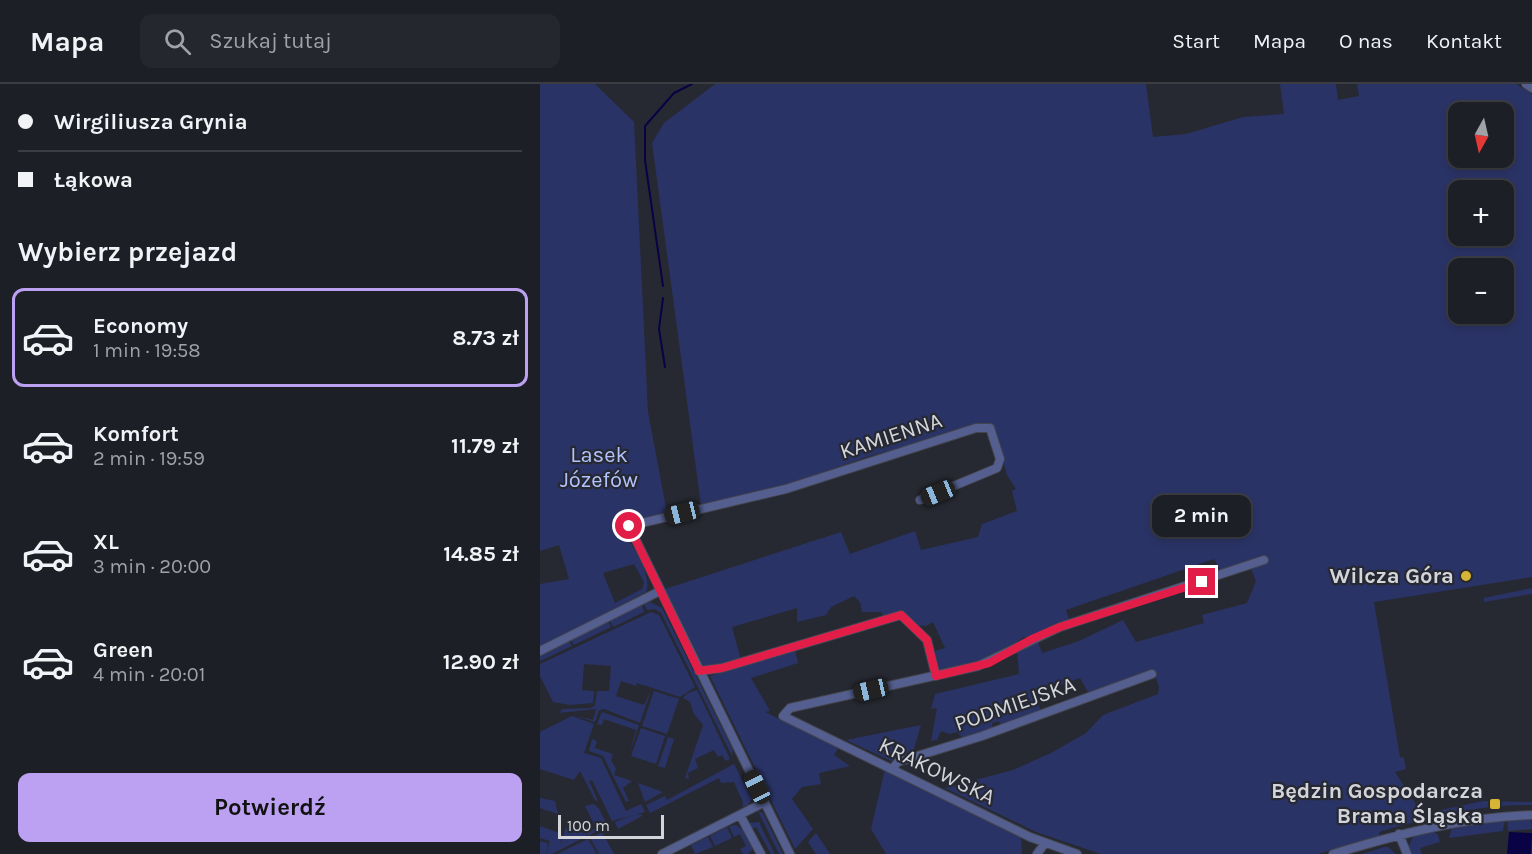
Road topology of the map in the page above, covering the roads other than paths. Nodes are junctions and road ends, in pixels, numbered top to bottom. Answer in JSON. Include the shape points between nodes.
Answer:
{"nodes":[{"id":1,"x":1526,"y":84,"type":"edge"},
{"id":2,"x":1532,"y":88,"type":"edge"},
{"id":3,"x":920,"y":500,"type":"dead end"},
{"id":4,"x":1264,"y":560,"type":"dead end"},
{"id":5,"x":660,"y":591,"type":"junction"},
{"id":6,"x":540,"y":651,"type":"edge"},
{"id":7,"x":699,"y":671,"type":"junction"},
{"id":8,"x":1152,"y":674,"type":"dead end"},
{"id":9,"x":936,"y":676,"type":"junction"},
{"id":10,"x":892,"y":769,"type":"junction"},
{"id":11,"x":765,"y":802,"type":"junction"},
{"id":12,"x":1532,"y":814,"type":"edge"},
{"id":13,"x":740,"y":815,"type":"junction"},
{"id":14,"x":1399,"y":834,"type":"junction"},
{"id":15,"x":1046,"y":843,"type":"junction"},
{"id":16,"x":758,"y":853,"type":"edge"},
{"id":17,"x":662,"y":854,"type":"edge"},
{"id":18,"x":790,"y":854,"type":"edge"},
{"id":19,"x":1037,"y":854,"type":"edge"},
{"id":20,"x":1077,"y":854,"type":"edge"},
{"id":21,"x":1332,"y":854,"type":"edge"},
{"id":22,"x":1407,"y":854,"type":"edge"}],
"edges":[{"from":1,"to":2,"type":"street"},
{"from":3,"to":5,"type":"street","name":"KAMIENNA","via":[[997,468],[1000,459],[990,429],[976,428],[786,489],[629,526]]},
{"from":4,"to":9,"type":"street","via":[[1079,620],[1037,636],[989,663]]},
{"from":5,"to":6,"type":"street"},
{"from":5,"to":7,"type":"street"},
{"from":7,"to":9,"type":"street","via":[[901,615],[927,640]]},
{"from":7,"to":11,"type":"street"},
{"from":8,"to":10,"type":"street","name":"PODMIEJSKA","via":[[898,762]]},
{"from":9,"to":10,"type":"street","name":"KRAKOWSKA","via":[[790,708],[783,716]]},
{"from":10,"to":15,"type":"street","name":"KRAKOWSKA"},
{"from":11,"to":13,"type":"street"},
{"from":11,"to":18,"type":"street"},
{"from":12,"to":14,"type":"street","via":[[1472,819]]},
{"from":13,"to":16,"type":"street"},
{"from":13,"to":17,"type":"street"},
{"from":14,"to":21,"type":"street"},
{"from":14,"to":22,"type":"street"},
{"from":15,"to":19,"type":"street"},
{"from":15,"to":20,"type":"street","name":"KRAKOWSKA"}]}
